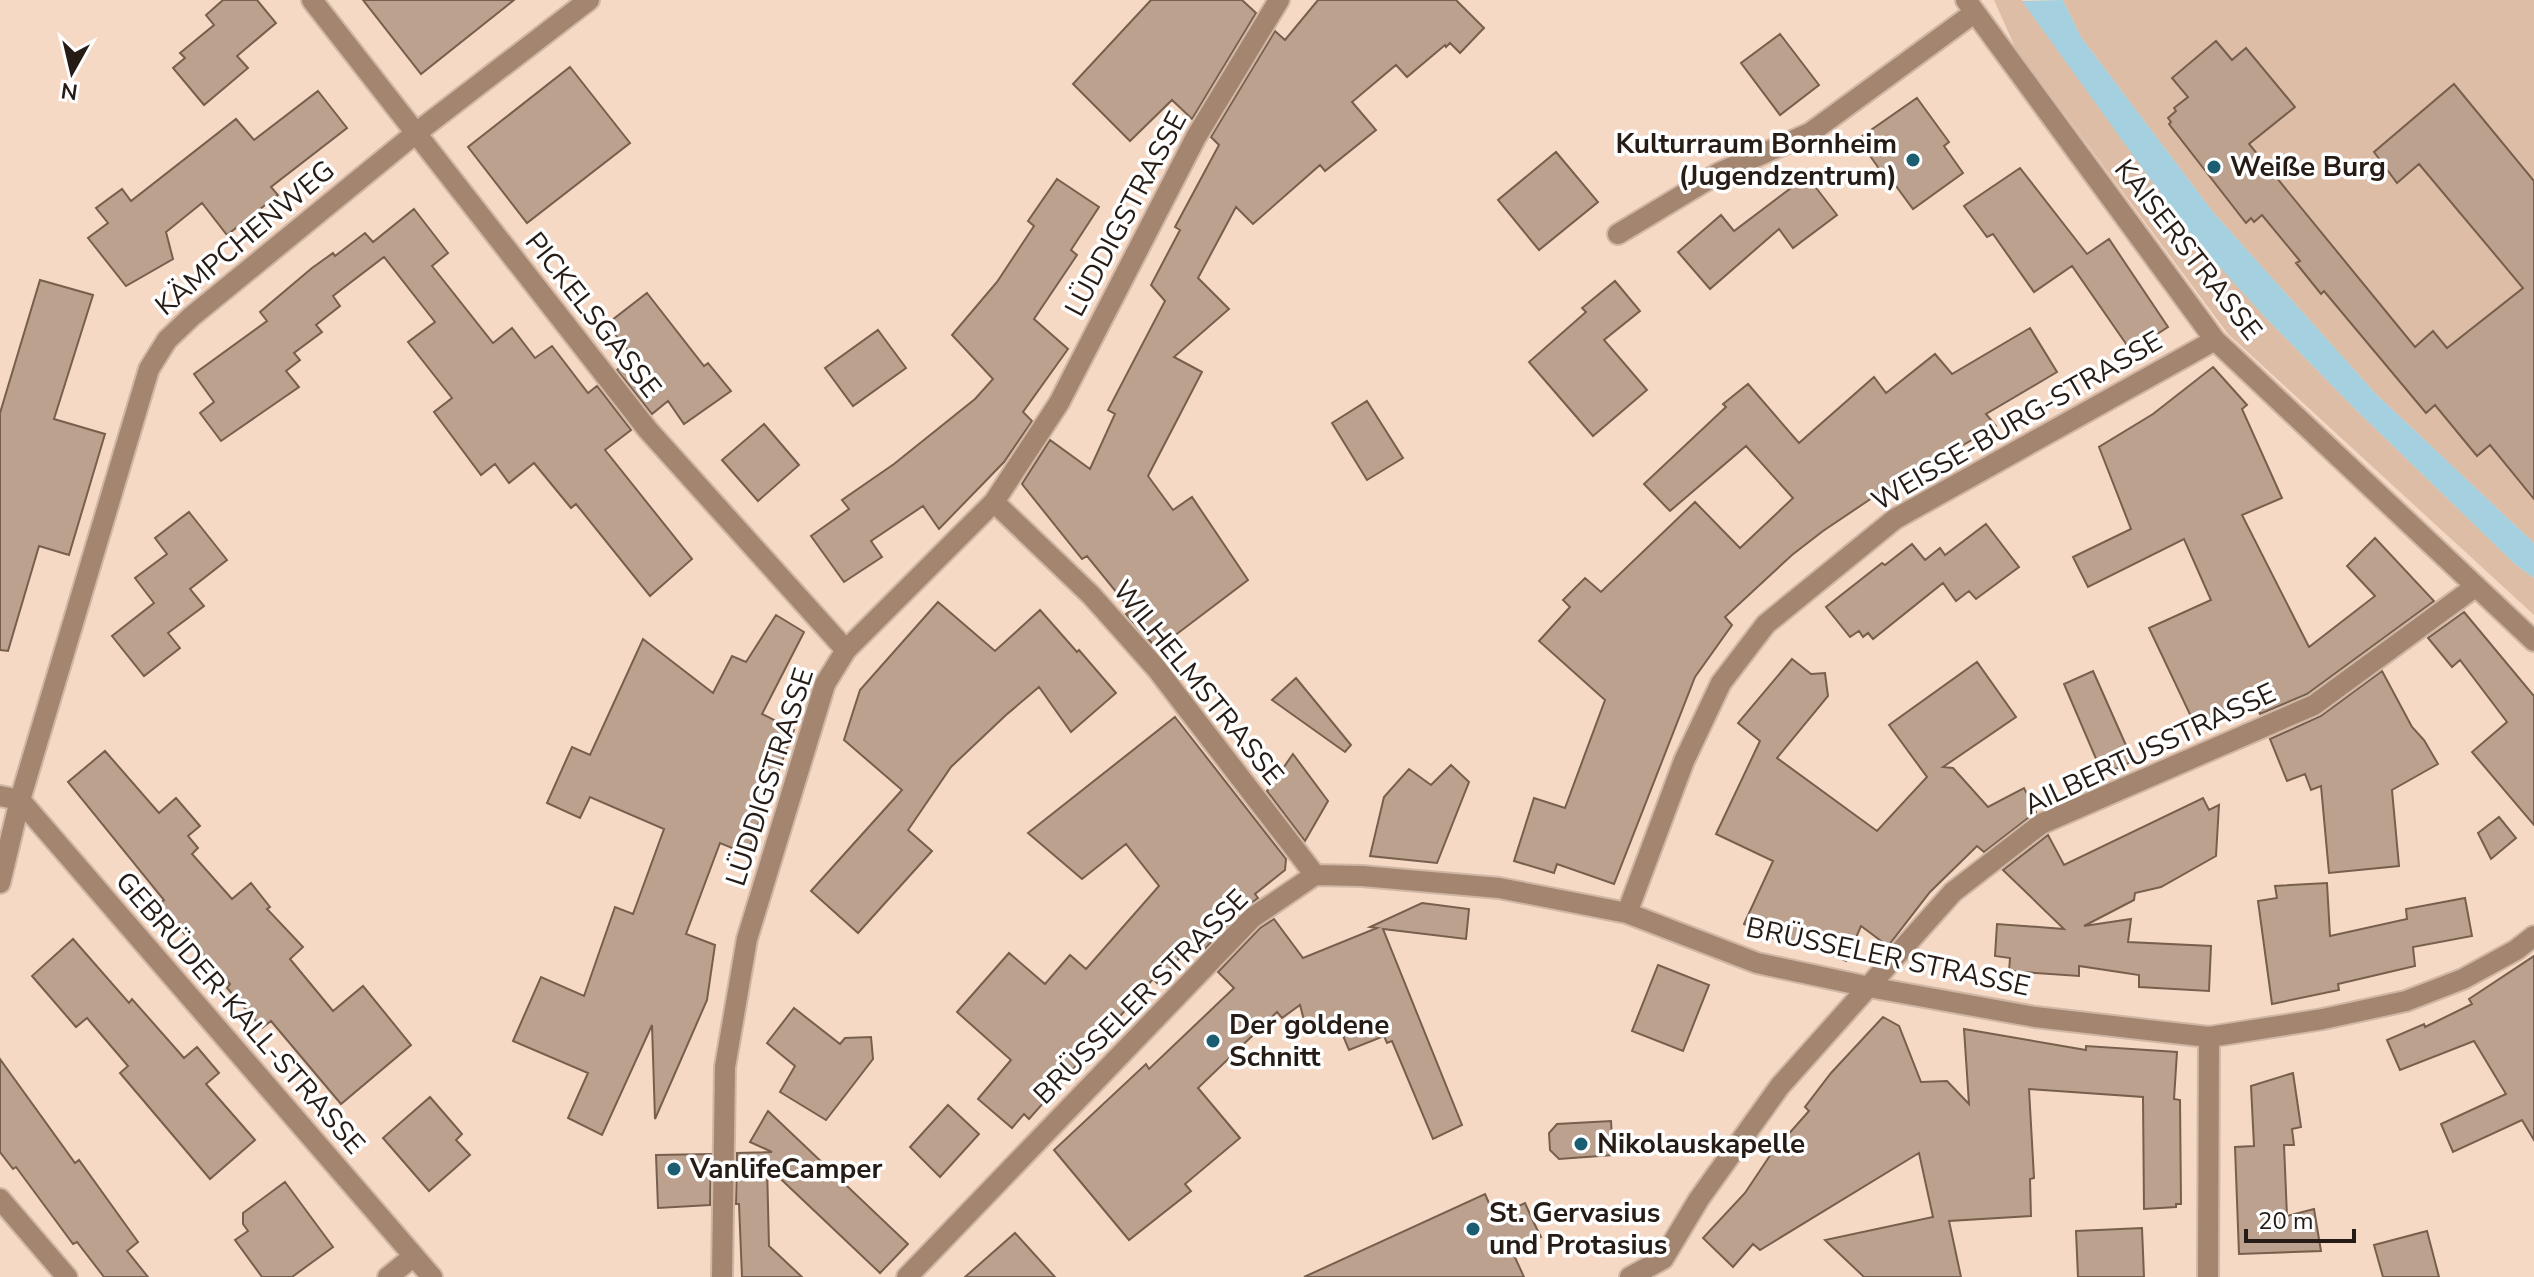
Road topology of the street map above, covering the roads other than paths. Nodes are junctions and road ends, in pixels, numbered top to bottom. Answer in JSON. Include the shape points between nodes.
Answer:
{"nodes":[{"id":1,"x":312,"y":0,"type":"edge"},
{"id":2,"x":589,"y":0,"type":"edge"},
{"id":3,"x":1279,"y":0,"type":"edge"},
{"id":4,"x":1970,"y":6,"type":"edge"},
{"id":5,"x":416,"y":133,"type":"junction"},
{"id":6,"x":1618,"y":234,"type":"dead end"},
{"id":7,"x":2215,"y":340,"type":"junction"},
{"id":8,"x":994,"y":502,"type":"junction"},
{"id":9,"x":2475,"y":587,"type":"junction"},
{"id":10,"x":2534,"y":641,"type":"edge"},
{"id":11,"x":846,"y":650,"type":"junction"},
{"id":12,"x":10,"y":798,"type":"edge"},
{"id":13,"x":1315,"y":875,"type":"junction"},
{"id":14,"x":0,"y":883,"type":"edge"},
{"id":15,"x":1627,"y":913,"type":"junction"},
{"id":16,"x":2534,"y":936,"type":"edge"},
{"id":17,"x":1869,"y":987,"type":"junction"},
{"id":18,"x":2209,"y":1037,"type":"junction"},
{"id":19,"x":0,"y":1199,"type":"edge"},
{"id":20,"x":414,"y":1256,"type":"junction"},
{"id":21,"x":1668,"y":1268,"type":"edge"},
{"id":22,"x":67,"y":1277,"type":"edge"},
{"id":23,"x":388,"y":1277,"type":"edge"},
{"id":24,"x":432,"y":1277,"type":"edge"},
{"id":25,"x":722,"y":1277,"type":"edge"},
{"id":26,"x":907,"y":1277,"type":"edge"},
{"id":27,"x":1630,"y":1277,"type":"edge"},
{"id":28,"x":2208,"y":1277,"type":"edge"}],
"edges":[{"from":1,"to":5,"type":"street","name":"PICKELSGASSE"},
{"from":2,"to":5,"type":"street","name":"KÄMPCHENWEG"},
{"from":3,"to":8,"type":"street","name":"LÜDDIGSTRASSE","via":[[1196,137],[1059,403]]},
{"from":4,"to":6,"type":"street","via":[[1810,133],[1719,173]]},
{"from":4,"to":7,"type":"street","name":"KAISERSTRASSE"},
{"from":5,"to":11,"type":"street","name":"PICKELSGASSE","via":[[648,430]]},
{"from":5,"to":12,"type":"street","name":"KÄMPCHENWEG","via":[[191,317],[167,340],[149,369]]},
{"from":7,"to":9,"type":"street","name":"KAISERSTRASSE"},
{"from":7,"to":15,"type":"street","name":"WEISSE-BURG-STRASSE","via":[[1895,519],[1766,624],[1721,683],[1684,761]]},
{"from":8,"to":11,"type":"street","name":"LÜDDIGSTRASSE"},
{"from":8,"to":13,"type":"street","name":"WILHELMSTRASSE","via":[[1091,595],[1156,668]]},
{"from":9,"to":10,"type":"street","name":"KAISERSTRASSE"},
{"from":9,"to":17,"type":"street","name":"AILBERTUSSTRASSE","via":[[2314,705],[2041,824],[1953,892]]},
{"from":11,"to":25,"type":"street","name":"LÜDDIGSTRASSE","via":[[825,684],[747,939],[725,1067]]},
{"from":12,"to":14,"type":"street","name":"KÄMPCHENWEG"},
{"from":12,"to":20,"type":"street","name":"GEBRÜDER-KALL-STRASSE"},
{"from":13,"to":15,"type":"street","name":"BRÜSSELER STRASSE","via":[[1499,888]]},
{"from":13,"to":26,"type":"street","name":"BRÜSSELER STRASSE","via":[[1252,918]]},
{"from":15,"to":17,"type":"street","name":"BRÜSSELER STRASSE","via":[[1757,963]]},
{"from":16,"to":18,"type":"street","name":"BRÜSSELER STRASSE","via":[[2463,979],[2406,1001]]},
{"from":17,"to":18,"type":"street","name":"BRÜSSELER STRASSE","via":[[2035,1017]]},
{"from":17,"to":21,"type":"street","name":"AILBERTUSSTRASSE","via":[[1780,1086],[1699,1199]]},
{"from":18,"to":28,"type":"street"},
{"from":19,"to":22,"type":"street"},
{"from":20,"to":23,"type":"street"},
{"from":20,"to":24,"type":"street","name":"GEBRÜDER-KALL-STRASSE"},
{"from":21,"to":27,"type":"street"}]}
